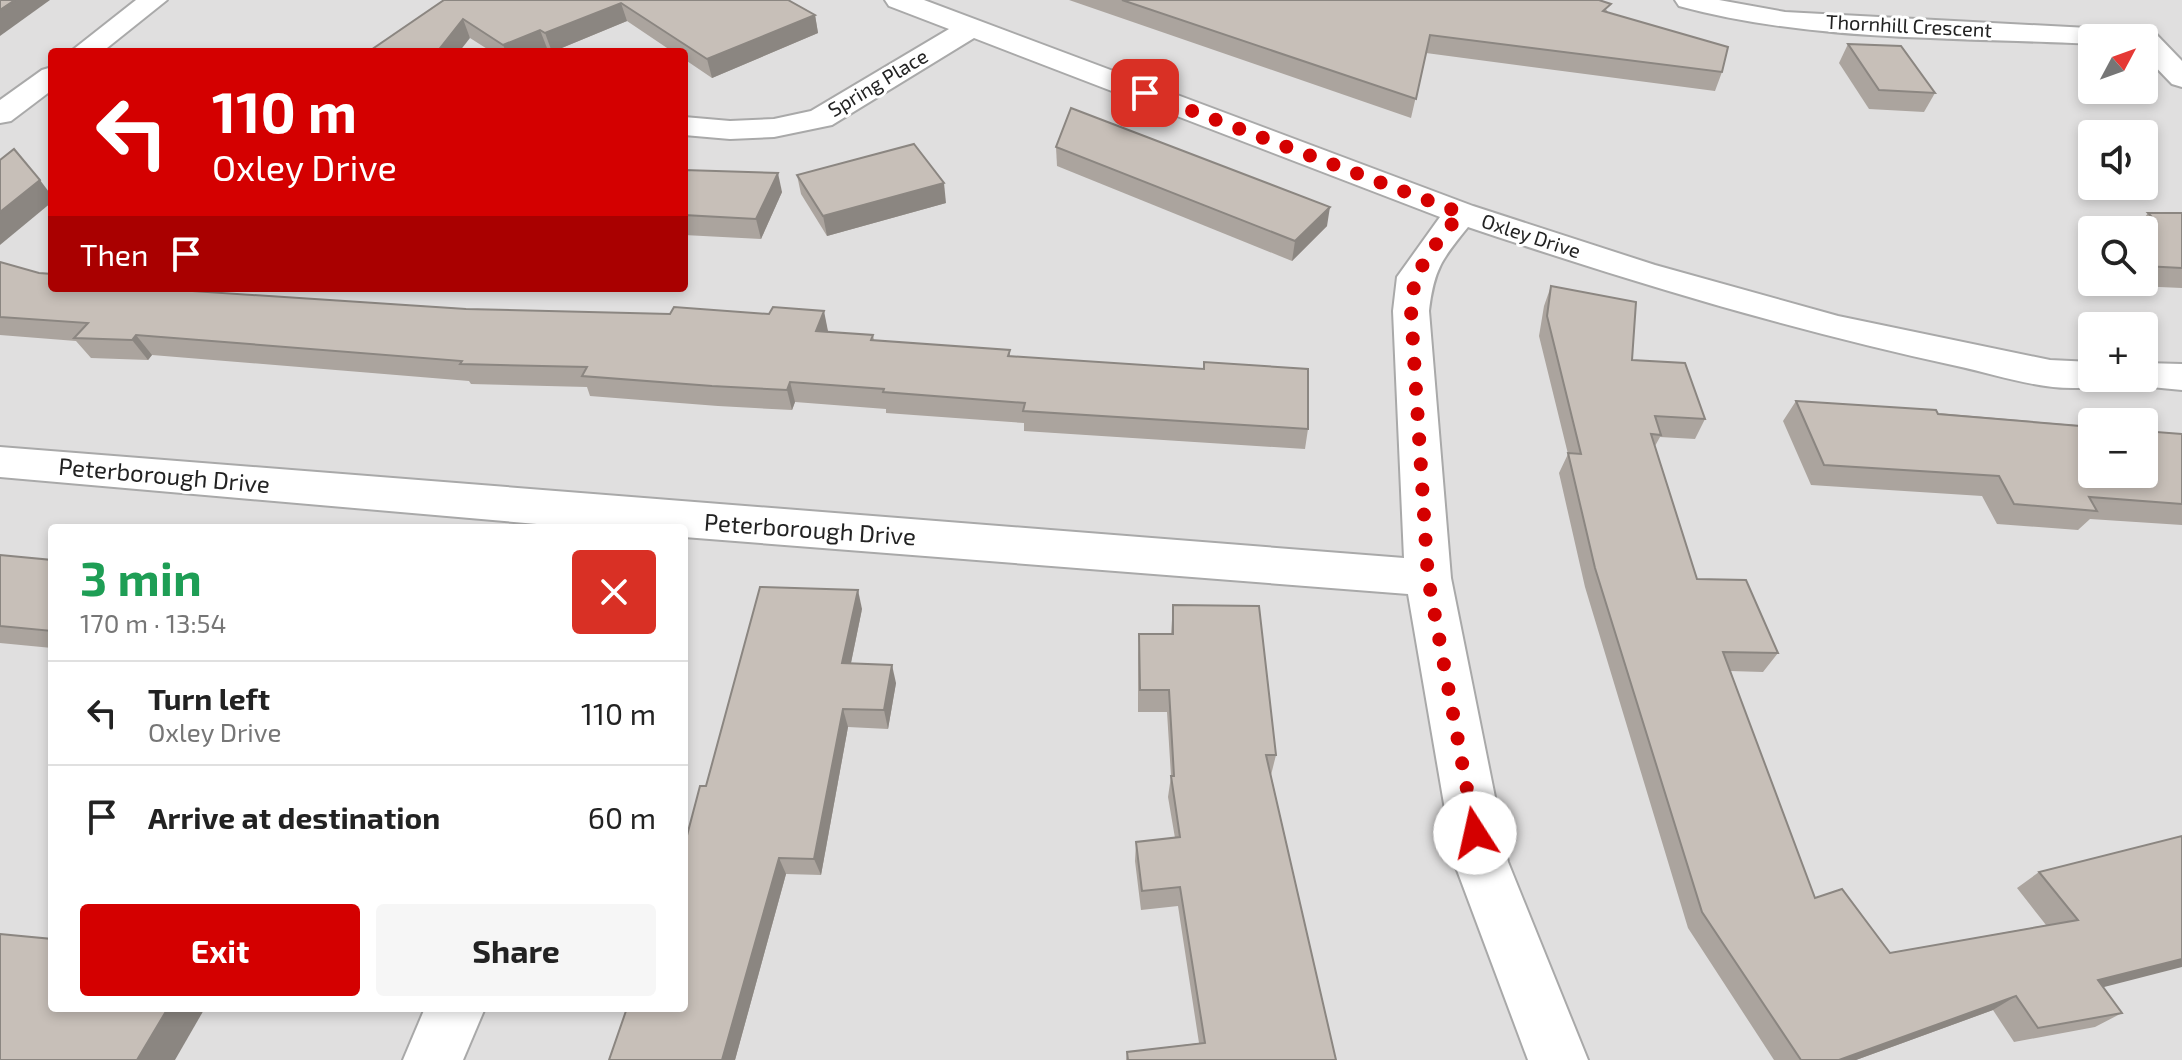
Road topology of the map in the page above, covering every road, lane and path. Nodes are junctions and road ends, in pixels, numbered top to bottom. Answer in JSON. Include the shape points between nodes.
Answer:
{"nodes":[{"id":1,"x":153,"y":0,"type":"edge"},
{"id":2,"x":899,"y":0,"type":"edge"},
{"id":3,"x":1689,"y":0,"type":"edge"},
{"id":4,"x":972,"y":27,"type":"junction"},
{"id":5,"x":2078,"y":35,"type":"edge"},
{"id":6,"x":2158,"y":40,"type":"edge"},
{"id":7,"x":2182,"y":41,"type":"edge"},
{"id":8,"x":89,"y":48,"type":"edge"},
{"id":9,"x":2158,"y":53,"type":"edge"},
{"id":10,"x":2182,"y":78,"type":"edge"},
{"id":11,"x":48,"y":79,"type":"edge"},
{"id":12,"x":0,"y":114,"type":"edge"},
{"id":13,"x":688,"y":126,"type":"edge"},
{"id":14,"x":1461,"y":213,"type":"junction"},
{"id":15,"x":2078,"y":374,"type":"edge"},
{"id":16,"x":2158,"y":376,"type":"edge"},
{"id":17,"x":2182,"y":377,"type":"edge"},
{"id":18,"x":0,"y":462,"type":"edge"},
{"id":19,"x":653,"y":523,"type":"edge"},
{"id":20,"x":688,"y":525,"type":"edge"},
{"id":21,"x":1428,"y":578,"type":"junction"},
{"id":22,"x":453,"y":1012,"type":"edge"},
{"id":23,"x":433,"y":1060,"type":"edge"},
{"id":24,"x":1558,"y":1060,"type":"edge"}],
"edges":[{"from":1,"to":8,"type":"street"},
{"from":2,"to":4,"type":"street","name":"Oxley Drive"},
{"from":3,"to":5,"type":"street","name":"Thornhill Crescent","via":[[1785,20]]},
{"from":4,"to":13,"type":"street","name":"Spring Place","via":[[821,118],[774,128]]},
{"from":4,"to":14,"type":"street","name":"Oxley Drive"},
{"from":6,"to":7,"type":"street"},
{"from":9,"to":10,"type":"street"},
{"from":11,"to":12,"type":"street"},
{"from":14,"to":15,"type":"street","name":"Oxley Drive","via":[[1642,273],[1836,328]]},
{"from":14,"to":21,"type":"street","via":[[1415,277],[1411,311]]},
{"from":16,"to":17,"type":"street"},
{"from":18,"to":19,"type":"street","name":"Peterborough Drive"},
{"from":20,"to":21,"type":"street","name":"Peterborough Drive"},
{"from":21,"to":24,"type":"street","via":[[1481,862]]},
{"from":22,"to":23,"type":"street"}]}
